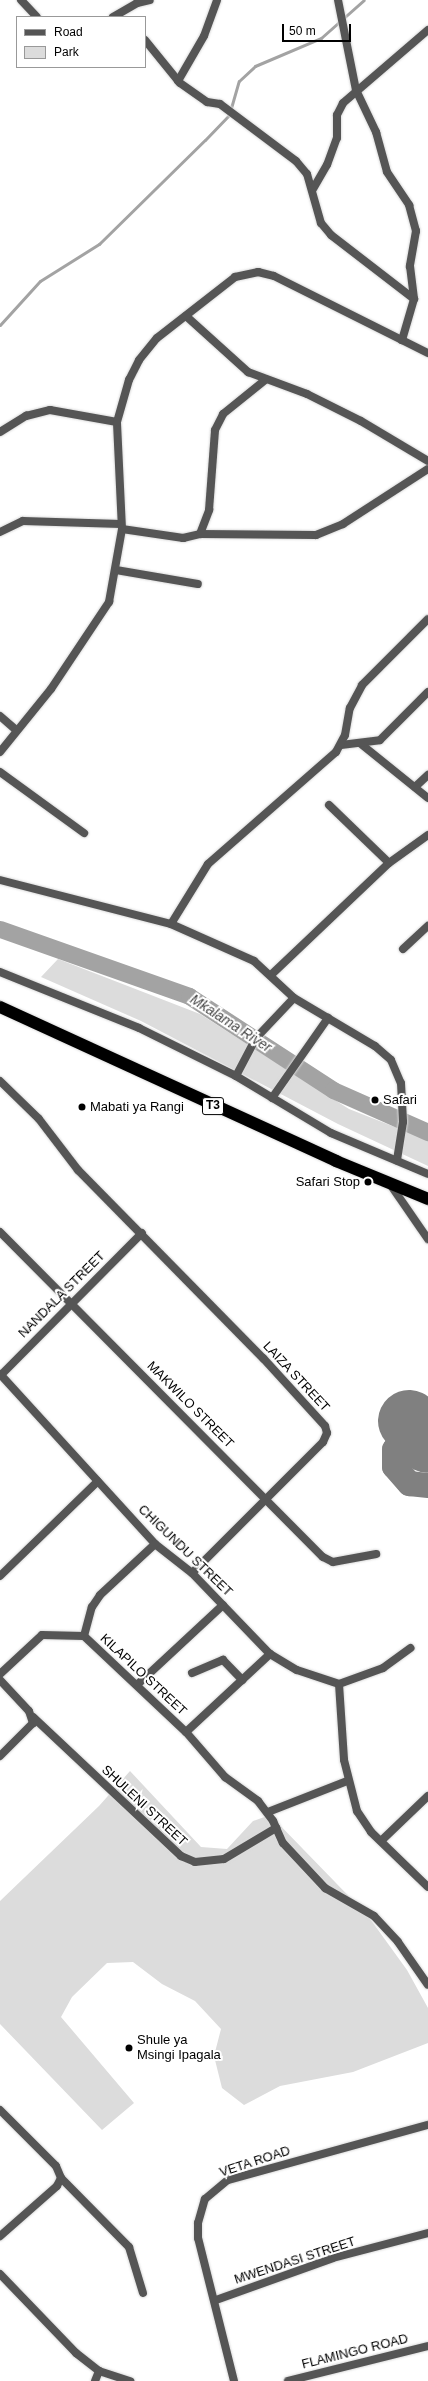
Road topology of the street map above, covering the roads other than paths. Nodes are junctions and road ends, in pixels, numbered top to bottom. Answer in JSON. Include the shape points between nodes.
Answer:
{"nodes":[{"id":1,"x":21,"y":0,"type":"edge"},
{"id":2,"x":150,"y":0,"type":"edge"},
{"id":3,"x":216,"y":0,"type":"edge"},
{"id":4,"x":338,"y":0,"type":"edge"},
{"id":5,"x":36,"y":16,"type":"edge"},
{"id":6,"x":117,"y":16,"type":"edge"},
{"id":7,"x":428,"y":30,"type":"edge"},
{"id":8,"x":146,"y":41,"type":"edge"},
{"id":9,"x":178,"y":80,"type":"junction"},
{"id":10,"x":356,"y":90,"type":"junction"},
{"id":11,"x":313,"y":189,"type":"junction"},
{"id":12,"x":414,"y":299,"type":"junction"},
{"id":13,"x":186,"y":316,"type":"junction"},
{"id":14,"x":402,"y":340,"type":"junction"},
{"id":15,"x":428,"y":353,"type":"edge"},
{"id":16,"x":265,"y":380,"type":"junction"},
{"id":17,"x":117,"y":422,"type":"junction"},
{"id":18,"x":0,"y":432,"type":"edge"},
{"id":19,"x":428,"y":461,"type":"edge"},
{"id":20,"x":428,"y":469,"type":"edge"},
{"id":21,"x":122,"y":526,"type":"junction"},
{"id":22,"x":0,"y":532,"type":"edge"},
{"id":23,"x":200,"y":534,"type":"junction"},
{"id":24,"x":116,"y":570,"type":"junction"},
{"id":25,"x":198,"y":584,"type":"dead end"},
{"id":26,"x":428,"y":619,"type":"edge"},
{"id":27,"x":428,"y":692,"type":"edge"},
{"id":28,"x":0,"y":716,"type":"edge"},
{"id":29,"x":15,"y":729,"type":"junction"},
{"id":30,"x":361,"y":744,"type":"junction"},
{"id":31,"x":341,"y":745,"type":"junction"},
{"id":32,"x":0,"y":752,"type":"edge"},
{"id":33,"x":0,"y":772,"type":"edge"},
{"id":34,"x":428,"y":775,"type":"edge"},
{"id":35,"x":415,"y":787,"type":"junction"},
{"id":36,"x":428,"y":798,"type":"edge"},
{"id":37,"x":329,"y":804,"type":"dead end"},
{"id":38,"x":84,"y":833,"type":"dead end"},
{"id":39,"x":428,"y":835,"type":"edge"},
{"id":40,"x":389,"y":863,"type":"junction"},
{"id":41,"x":0,"y":880,"type":"edge"},
{"id":42,"x":171,"y":924,"type":"junction"},
{"id":43,"x":428,"y":926,"type":"edge"},
{"id":44,"x":403,"y":949,"type":"dead end"},
{"id":45,"x":0,"y":972,"type":"edge"},
{"id":46,"x":272,"y":974,"type":"junction"},
{"id":47,"x":294,"y":998,"type":"junction"},
{"id":48,"x":0,"y":1007,"type":"edge"},
{"id":49,"x":328,"y":1018,"type":"junction"},
{"id":50,"x":236,"y":1076,"type":"junction"},
{"id":51,"x":0,"y":1081,"type":"edge"},
{"id":52,"x":272,"y":1098,"type":"junction"},
{"id":53,"x":397,"y":1161,"type":"junction"},
{"id":54,"x":428,"y":1174,"type":"edge"},
{"id":55,"x":390,"y":1184,"type":"junction"},
{"id":56,"x":428,"y":1199,"type":"edge"},
{"id":57,"x":0,"y":1232,"type":"edge"},
{"id":58,"x":142,"y":1233,"type":"junction"},
{"id":59,"x":428,"y":1239,"type":"edge"},
{"id":60,"x":70,"y":1301,"type":"junction"},
{"id":61,"x":0,"y":1375,"type":"edge"},
{"id":62,"x":98,"y":1481,"type":"junction"},
{"id":63,"x":266,"y":1499,"type":"junction"},
{"id":64,"x":155,"y":1544,"type":"junction"},
{"id":65,"x":376,"y":1554,"type":"dead end"},
{"id":66,"x":192,"y":1573,"type":"junction"},
{"id":67,"x":0,"y":1576,"type":"edge"},
{"id":68,"x":223,"y":1604,"type":"junction"},
{"id":69,"x":84,"y":1636,"type":"junction"},
{"id":70,"x":411,"y":1648,"type":"dead end"},
{"id":71,"x":270,"y":1654,"type":"junction"},
{"id":72,"x":192,"y":1673,"type":"dead end"},
{"id":73,"x":0,"y":1674,"type":"edge"},
{"id":74,"x":0,"y":1680,"type":"edge"},
{"id":75,"x":242,"y":1680,"type":"junction"},
{"id":76,"x":138,"y":1684,"type":"junction"},
{"id":77,"x":339,"y":1684,"type":"junction"},
{"id":78,"x":32,"y":1717,"type":"junction"},
{"id":79,"x":186,"y":1732,"type":"junction"},
{"id":80,"x":0,"y":1756,"type":"edge"},
{"id":81,"x":347,"y":1781,"type":"junction"},
{"id":82,"x":428,"y":1796,"type":"edge"},
{"id":83,"x":268,"y":1812,"type":"junction"},
{"id":84,"x":276,"y":1828,"type":"junction"},
{"id":85,"x":380,"y":1842,"type":"junction"},
{"id":86,"x":428,"y":1888,"type":"edge"},
{"id":87,"x":428,"y":1986,"type":"edge"},
{"id":88,"x":0,"y":2110,"type":"edge"},
{"id":89,"x":428,"y":2125,"type":"edge"},
{"id":90,"x":61,"y":2178,"type":"junction"},
{"id":91,"x":428,"y":2233,"type":"edge"},
{"id":92,"x":0,"y":2236,"type":"edge"},
{"id":93,"x":0,"y":2274,"type":"edge"},
{"id":94,"x":143,"y":2293,"type":"dead end"},
{"id":95,"x":216,"y":2300,"type":"junction"},
{"id":96,"x":428,"y":2346,"type":"edge"},
{"id":97,"x":99,"y":2371,"type":"junction"},
{"id":98,"x":95,"y":2381,"type":"edge"},
{"id":99,"x":130,"y":2381,"type":"edge"},
{"id":100,"x":234,"y":2381,"type":"edge"},
{"id":101,"x":288,"y":2381,"type":"edge"}],
"edges":[{"from":1,"to":5,"type":"street"},
{"from":2,"to":6,"type":"street","via":[[137,3]]},
{"from":3,"to":9,"type":"street","via":[[204,36]]},
{"from":4,"to":10,"type":"street"},
{"from":7,"to":10,"type":"street"},
{"from":8,"to":9,"type":"street"},
{"from":9,"to":11,"type":"street","via":[[208,102],[220,104],[296,161]]},
{"from":10,"to":11,"type":"street","via":[[337,115],[337,138],[328,165]]},
{"from":10,"to":12,"type":"street","via":[[376,132],[387,172],[412,216],[416,231],[410,266]]},
{"from":11,"to":12,"type":"street","via":[[321,223],[331,236]]},
{"from":12,"to":14,"type":"street"},
{"from":13,"to":14,"type":"street","via":[[235,277],[258,272],[274,276]]},
{"from":13,"to":16,"type":"street","via":[[228,358]]},
{"from":13,"to":17,"type":"street","via":[[157,338],[139,360]]},
{"from":14,"to":15,"type":"street"},
{"from":16,"to":19,"type":"street","via":[[307,394],[361,420]]},
{"from":16,"to":23,"type":"street","via":[[224,414],[215,430],[209,510]]},
{"from":17,"to":18,"type":"street","via":[[50,410],[26,416]]},
{"from":17,"to":21,"type":"street"},
{"from":20,"to":23,"type":"street","via":[[343,524],[316,535]]},
{"from":21,"to":22,"type":"street","via":[[23,521]]},
{"from":21,"to":23,"type":"street","via":[[183,538]]},
{"from":21,"to":24,"type":"street"},
{"from":24,"to":25,"type":"street"},
{"from":24,"to":29,"type":"street","via":[[109,602],[84,643],[37,708]]},
{"from":26,"to":31,"type":"street","via":[[362,685],[350,708]]},
{"from":27,"to":30,"type":"street","via":[[380,740]]},
{"from":28,"to":29,"type":"street"},
{"from":29,"to":32,"type":"street"},
{"from":30,"to":31,"type":"street"},
{"from":30,"to":35,"type":"street"},
{"from":31,"to":42,"type":"street","via":[[255,826],[208,864]]},
{"from":33,"to":38,"type":"street"},
{"from":34,"to":35,"type":"street"},
{"from":35,"to":36,"type":"street"},
{"from":37,"to":40,"type":"street"},
{"from":39,"to":40,"type":"street"},
{"from":40,"to":46,"type":"street"},
{"from":41,"to":42,"type":"street"},
{"from":42,"to":46,"type":"street","via":[[254,961]]},
{"from":43,"to":44,"type":"street"},
{"from":45,"to":50,"type":"street","via":[[98,1009]]},
{"from":46,"to":47,"type":"street"},
{"from":47,"to":49,"type":"street"},
{"from":47,"to":50,"type":"street","via":[[256,1038]]},
{"from":48,"to":55,"type":"highway","number":"T3"},
{"from":49,"to":52,"type":"street"},
{"from":49,"to":53,"type":"street","via":[[375,1046],[391,1060],[401,1083],[403,1122]]},
{"from":50,"to":52,"type":"street"},
{"from":51,"to":58,"type":"street","via":[[39,1119],[78,1170]]},
{"from":52,"to":53,"type":"street","via":[[331,1133]]},
{"from":53,"to":54,"type":"street"},
{"from":55,"to":56,"type":"highway","number":"T3"},
{"from":55,"to":59,"type":"street"},
{"from":57,"to":60,"type":"street","name":"MAKWILO STREET"},
{"from":58,"to":60,"type":"street","name":"NANDALA STREET"},
{"from":58,"to":63,"type":"street","name":"LAIZA STREET","via":[[325,1426],[327,1433],[323,1442]]},
{"from":60,"to":61,"type":"street","name":"NANDALA STREET"},
{"from":60,"to":63,"type":"street","name":"MAKWILO STREET"},
{"from":61,"to":62,"type":"street","name":"CHIGUNDU STREET"},
{"from":62,"to":64,"type":"street","name":"CHIGUNDU STREET"},
{"from":62,"to":67,"type":"street"},
{"from":63,"to":65,"type":"street","name":"MAKWILO STREET","via":[[328,1561]]},
{"from":63,"to":66,"type":"street","name":"LAIZA STREET"},
{"from":64,"to":66,"type":"street","name":"CHIGUNDU STREET"},
{"from":64,"to":69,"type":"street","name":"KILAPILO STREET","via":[[100,1595],[92,1607]]},
{"from":66,"to":68,"type":"street","name":"CHIGUNDU STREET"},
{"from":68,"to":71,"type":"street","name":"CHIGUNDU STREET"},
{"from":68,"to":76,"type":"street"},
{"from":69,"to":73,"type":"street","via":[[42,1635]]},
{"from":69,"to":76,"type":"street","name":"KILAPILO STREET"},
{"from":70,"to":77,"type":"street","via":[[384,1668]]},
{"from":71,"to":75,"type":"street"},
{"from":71,"to":77,"type":"street","name":"CHIGUNDU STREET","via":[[297,1670]]},
{"from":72,"to":75,"type":"street","via":[[222,1660]]},
{"from":74,"to":78,"type":"street","name":"SHULENI STREET"},
{"from":75,"to":79,"type":"street"},
{"from":76,"to":79,"type":"street","name":"KILAPILO STREET"},
{"from":77,"to":81,"type":"street"},
{"from":78,"to":80,"type":"street","via":[[29,1727]]},
{"from":78,"to":84,"type":"street","name":"SHULENI STREET","via":[[180,1856],[195,1862],[224,1859]]},
{"from":79,"to":83,"type":"street","name":"KILAPILO STREET","via":[[222,1774]]},
{"from":81,"to":83,"type":"street"},
{"from":81,"to":85,"type":"street","via":[[357,1811]]},
{"from":82,"to":85,"type":"street"},
{"from":83,"to":84,"type":"street"},
{"from":84,"to":87,"type":"street","via":[[287,1848],[330,1892],[374,1916],[398,1942]]},
{"from":85,"to":86,"type":"street"},
{"from":88,"to":90,"type":"street","via":[[56,2166]]},
{"from":89,"to":95,"type":"street","name":"VETA ROAD","via":[[228,2180],[218,2186],[206,2199],[198,2223]]},
{"from":90,"to":92,"type":"street","via":[[57,2186]]},
{"from":90,"to":94,"type":"street","via":[[129,2247]]},
{"from":91,"to":95,"type":"street","name":"MWENDASI STREET","via":[[333,2258]]},
{"from":93,"to":97,"type":"street","via":[[56,2335]]},
{"from":95,"to":100,"type":"street","name":"VETA ROAD"},
{"from":96,"to":101,"type":"street","name":"FLAMINGO ROAD"},
{"from":97,"to":98,"type":"street"},
{"from":97,"to":99,"type":"street"}]}
